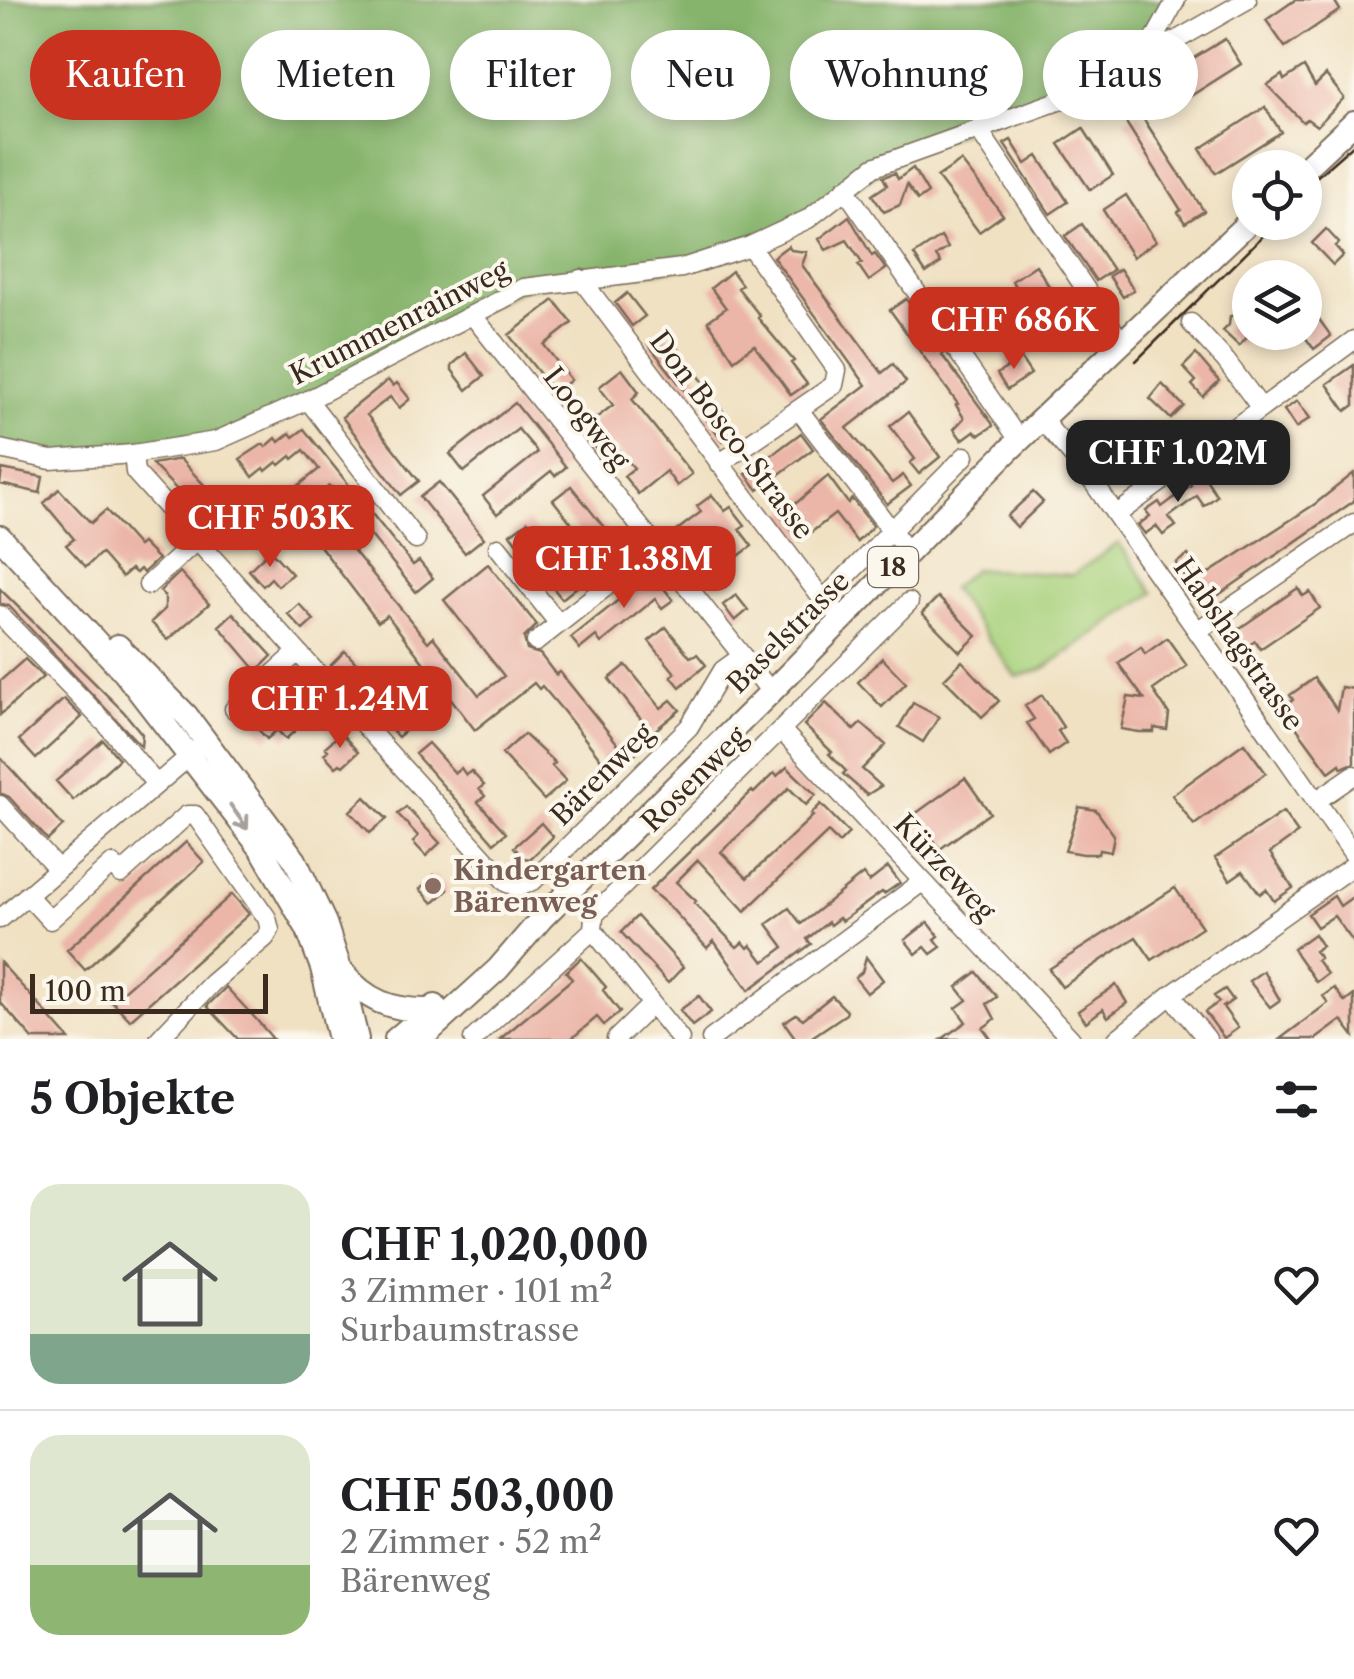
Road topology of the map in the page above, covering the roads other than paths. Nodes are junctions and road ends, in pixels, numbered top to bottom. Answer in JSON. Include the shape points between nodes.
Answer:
{"nodes":[{"id":1,"x":1176,"y":0,"type":"edge"},
{"id":2,"x":1247,"y":0,"type":"edge"},
{"id":3,"x":1160,"y":30,"type":"edge"},
{"id":4,"x":1195,"y":30,"type":"edge"},
{"id":5,"x":1043,"y":106,"type":"edge"},
{"id":6,"x":1354,"y":122,"type":"edge"},
{"id":7,"x":978,"y":129,"type":"junction"},
{"id":8,"x":1322,"y":152,"type":"edge"},
{"id":9,"x":845,"y":189,"type":"junction"},
{"id":10,"x":1232,"y":238,"type":"edge"},
{"id":11,"x":750,"y":246,"type":"junction"},
{"id":12,"x":581,"y":280,"type":"junction"},
{"id":13,"x":474,"y":316,"type":"junction"},
{"id":14,"x":1191,"y":323,"type":"dead end"},
{"id":15,"x":1354,"y":340,"type":"edge"},
{"id":16,"x":1122,"y":343,"type":"junction"},
{"id":17,"x":308,"y":400,"type":"junction"},
{"id":18,"x":1261,"y":408,"type":"junction"},
{"id":19,"x":798,"y":410,"type":"junction"},
{"id":20,"x":1041,"y":419,"type":"junction"},
{"id":21,"x":1020,"y":440,"type":"junction"},
{"id":22,"x":0,"y":449,"type":"edge"},
{"id":23,"x":133,"y":454,"type":"junction"},
{"id":24,"x":965,"y":456,"type":"dead end"},
{"id":25,"x":719,"y":464,"type":"junction"},
{"id":26,"x":1116,"y":515,"type":"junction"},
{"id":27,"x":1354,"y":523,"type":"edge"},
{"id":28,"x":891,"y":531,"type":"junction"},
{"id":29,"x":0,"y":538,"type":"edge"},
{"id":30,"x":197,"y":540,"type":"junction"},
{"id":31,"x":416,"y":540,"type":"dead end"},
{"id":32,"x":498,"y":547,"type":"dead end"},
{"id":33,"x":655,"y":548,"type":"junction"},
{"id":34,"x":908,"y":552,"type":"junction"},
{"id":35,"x":148,"y":585,"type":"dead end"},
{"id":36,"x":824,"y":600,"type":"junction"},
{"id":37,"x":909,"y":602,"type":"dead end"},
{"id":38,"x":0,"y":614,"type":"edge"},
{"id":39,"x":844,"y":620,"type":"junction"},
{"id":40,"x":559,"y":624,"type":"junction"},
{"id":41,"x":1196,"y":631,"type":"junction"},
{"id":42,"x":536,"y":642,"type":"dead end"},
{"id":43,"x":298,"y":652,"type":"junction"},
{"id":44,"x":741,"y":657,"type":"junction"},
{"id":45,"x":771,"y":692,"type":"junction"},
{"id":46,"x":234,"y":709,"type":"dead end"},
{"id":47,"x":782,"y":730,"type":"junction"},
{"id":48,"x":199,"y":748,"type":"junction"},
{"id":49,"x":1354,"y":775,"type":"edge"},
{"id":50,"x":156,"y":784,"type":"junction"},
{"id":51,"x":1316,"y":801,"type":"junction"},
{"id":52,"x":0,"y":805,"type":"edge"},
{"id":53,"x":92,"y":840,"type":"junction"},
{"id":54,"x":1354,"y":855,"type":"edge"},
{"id":55,"x":112,"y":864,"type":"junction"},
{"id":56,"x":1354,"y":864,"type":"edge"},
{"id":57,"x":57,"y":868,"type":"junction"},
{"id":58,"x":922,"y":882,"type":"junction"},
{"id":59,"x":27,"y":895,"type":"junction"},
{"id":60,"x":542,"y":918,"type":"junction"},
{"id":61,"x":0,"y":919,"type":"edge"},
{"id":62,"x":592,"y":930,"type":"junction"},
{"id":63,"x":340,"y":969,"type":"junction"},
{"id":64,"x":1171,"y":995,"type":"junction"},
{"id":65,"x":652,"y":1004,"type":"junction"},
{"id":66,"x":430,"y":1010,"type":"junction"},
{"id":67,"x":158,"y":1039,"type":"edge"},
{"id":68,"x":339,"y":1039,"type":"edge"},
{"id":69,"x":357,"y":1039,"type":"edge"},
{"id":70,"x":396,"y":1039,"type":"edge"},
{"id":71,"x":421,"y":1039,"type":"edge"},
{"id":72,"x":473,"y":1039,"type":"edge"},
{"id":73,"x":616,"y":1039,"type":"edge"},
{"id":74,"x":680,"y":1039,"type":"edge"},
{"id":75,"x":711,"y":1039,"type":"edge"},
{"id":76,"x":1071,"y":1039,"type":"edge"},
{"id":77,"x":1116,"y":1039,"type":"edge"},
{"id":78,"x":1207,"y":1039,"type":"edge"}],
"edges":[{"from":1,"to":3,"type":"street"},
{"from":2,"to":4,"type":"street","name":"Krummenrainweg"},
{"from":5,"to":7,"type":"street","name":"Krummenrainweg"},
{"from":6,"to":8,"type":"main road"},
{"from":7,"to":9,"type":"street","name":"Krummenrainweg","via":[[874,167]]},
{"from":7,"to":16,"type":"street"},
{"from":9,"to":11,"type":"street","name":"Krummenrainweg","via":[[808,219]]},
{"from":9,"to":21,"type":"street"},
{"from":10,"to":16,"type":"main road","name":"Baselstrasse","number":"18"},
{"from":11,"to":12,"type":"street","name":"Krummenrainweg","via":[[682,268]]},
{"from":11,"to":19,"type":"street","via":[[836,370],[834,385]]},
{"from":12,"to":13,"type":"street","name":"Krummenrainweg","via":[[524,288]]},
{"from":12,"to":25,"type":"street","name":"Don Bosco-Strasse"},
{"from":13,"to":17,"type":"street","name":"Krummenrainweg"},
{"from":13,"to":33,"type":"street","name":"Loogweg"},
{"from":14,"to":18,"type":"street"},
{"from":15,"to":18,"type":"street"},
{"from":16,"to":20,"type":"main road","name":"Baselstrasse","number":"18"},
{"from":17,"to":23,"type":"street","name":"Krummenrainweg","via":[[216,440]]},
{"from":17,"to":31,"type":"street"},
{"from":18,"to":26,"type":"street"},
{"from":19,"to":25,"type":"street"},
{"from":19,"to":28,"type":"street"},
{"from":20,"to":21,"type":"main road","name":"Baselstrasse","number":"18"},
{"from":20,"to":26,"type":"street","name":"Habshagstrasse"},
{"from":21,"to":34,"type":"main road","name":"Baselstrasse","number":"18"},
{"from":22,"to":23,"type":"street","name":"Krummenrainweg","via":[[51,460]]},
{"from":23,"to":30,"type":"street","name":"Bärenweg","via":[[136,472]]},
{"from":24,"to":28,"type":"street"},
{"from":25,"to":36,"type":"street","name":"Don Bosco-Strasse"},
{"from":26,"to":41,"type":"street","name":"Habshagstrasse"},
{"from":27,"to":41,"type":"street"},
{"from":28,"to":34,"type":"street"},
{"from":28,"to":36,"type":"street"},
{"from":29,"to":48,"type":"main road"},
{"from":30,"to":35,"type":"street"},
{"from":30,"to":43,"type":"street","name":"Bärenweg"},
{"from":32,"to":40,"type":"street"},
{"from":33,"to":40,"type":"street"},
{"from":33,"to":44,"type":"street","name":"Loogweg"},
{"from":34,"to":39,"type":"main road","name":"Baselstrasse","number":"18"},
{"from":36,"to":39,"type":"street","name":"Don Bosco-Strasse"},
{"from":37,"to":47,"type":"street","name":"Rosenweg"},
{"from":38,"to":50,"type":"street"},
{"from":39,"to":45,"type":"main road","name":"Baselstrasse","number":"18"},
{"from":40,"to":42,"type":"street"},
{"from":41,"to":51,"type":"street","name":"Habshagstrasse"},
{"from":43,"to":44,"type":"street","name":"Bärenweg","via":[[507,883],[519,887],[534,880],[690,727],[723,670]]},
{"from":43,"to":46,"type":"street"},
{"from":44,"to":45,"type":"street","name":"Loogweg"},
{"from":45,"to":60,"type":"main road","name":"Baselstrasse","number":"18"},
{"from":47,"to":58,"type":"street","name":"Kürzeweg"},
{"from":47,"to":62,"type":"street","name":"Rosenweg","via":[[594,915]]},
{"from":48,"to":50,"type":"street"},
{"from":48,"to":63,"type":"main road","via":[[294,860]]},
{"from":48,"to":68,"type":"main road","one_way":true,"via":[[307,928]]},
{"from":49,"to":51,"type":"street"},
{"from":50,"to":53,"type":"street"},
{"from":51,"to":54,"type":"street","name":"Habshagstrasse"},
{"from":52,"to":57,"type":"street"},
{"from":53,"to":55,"type":"street"},
{"from":53,"to":57,"type":"street"},
{"from":55,"to":59,"type":"street","via":[[50,920]]},
{"from":55,"to":67,"type":"street","via":[[121,874],[195,815],[268,918],[270,930]]},
{"from":56,"to":64,"type":"street"},
{"from":57,"to":59,"type":"street"},
{"from":58,"to":75,"type":"street"},
{"from":58,"to":76,"type":"street","name":"Kürzeweg"},
{"from":59,"to":61,"type":"street"},
{"from":60,"to":66,"type":"main road","name":"Baselstrasse","number":"18"},
{"from":60,"to":71,"type":"main road","name":"Baselstrasse","number":"18"},
{"from":62,"to":65,"type":"street"},
{"from":62,"to":72,"type":"street","name":"Rosenweg"},
{"from":63,"to":66,"type":"main road","via":[[373,1001]]},
{"from":63,"to":69,"type":"main road"},
{"from":64,"to":77,"type":"street"},
{"from":64,"to":78,"type":"street"},
{"from":65,"to":73,"type":"street"},
{"from":65,"to":74,"type":"street"},
{"from":66,"to":70,"type":"main road","name":"Baselstrasse","number":"18"}]}
